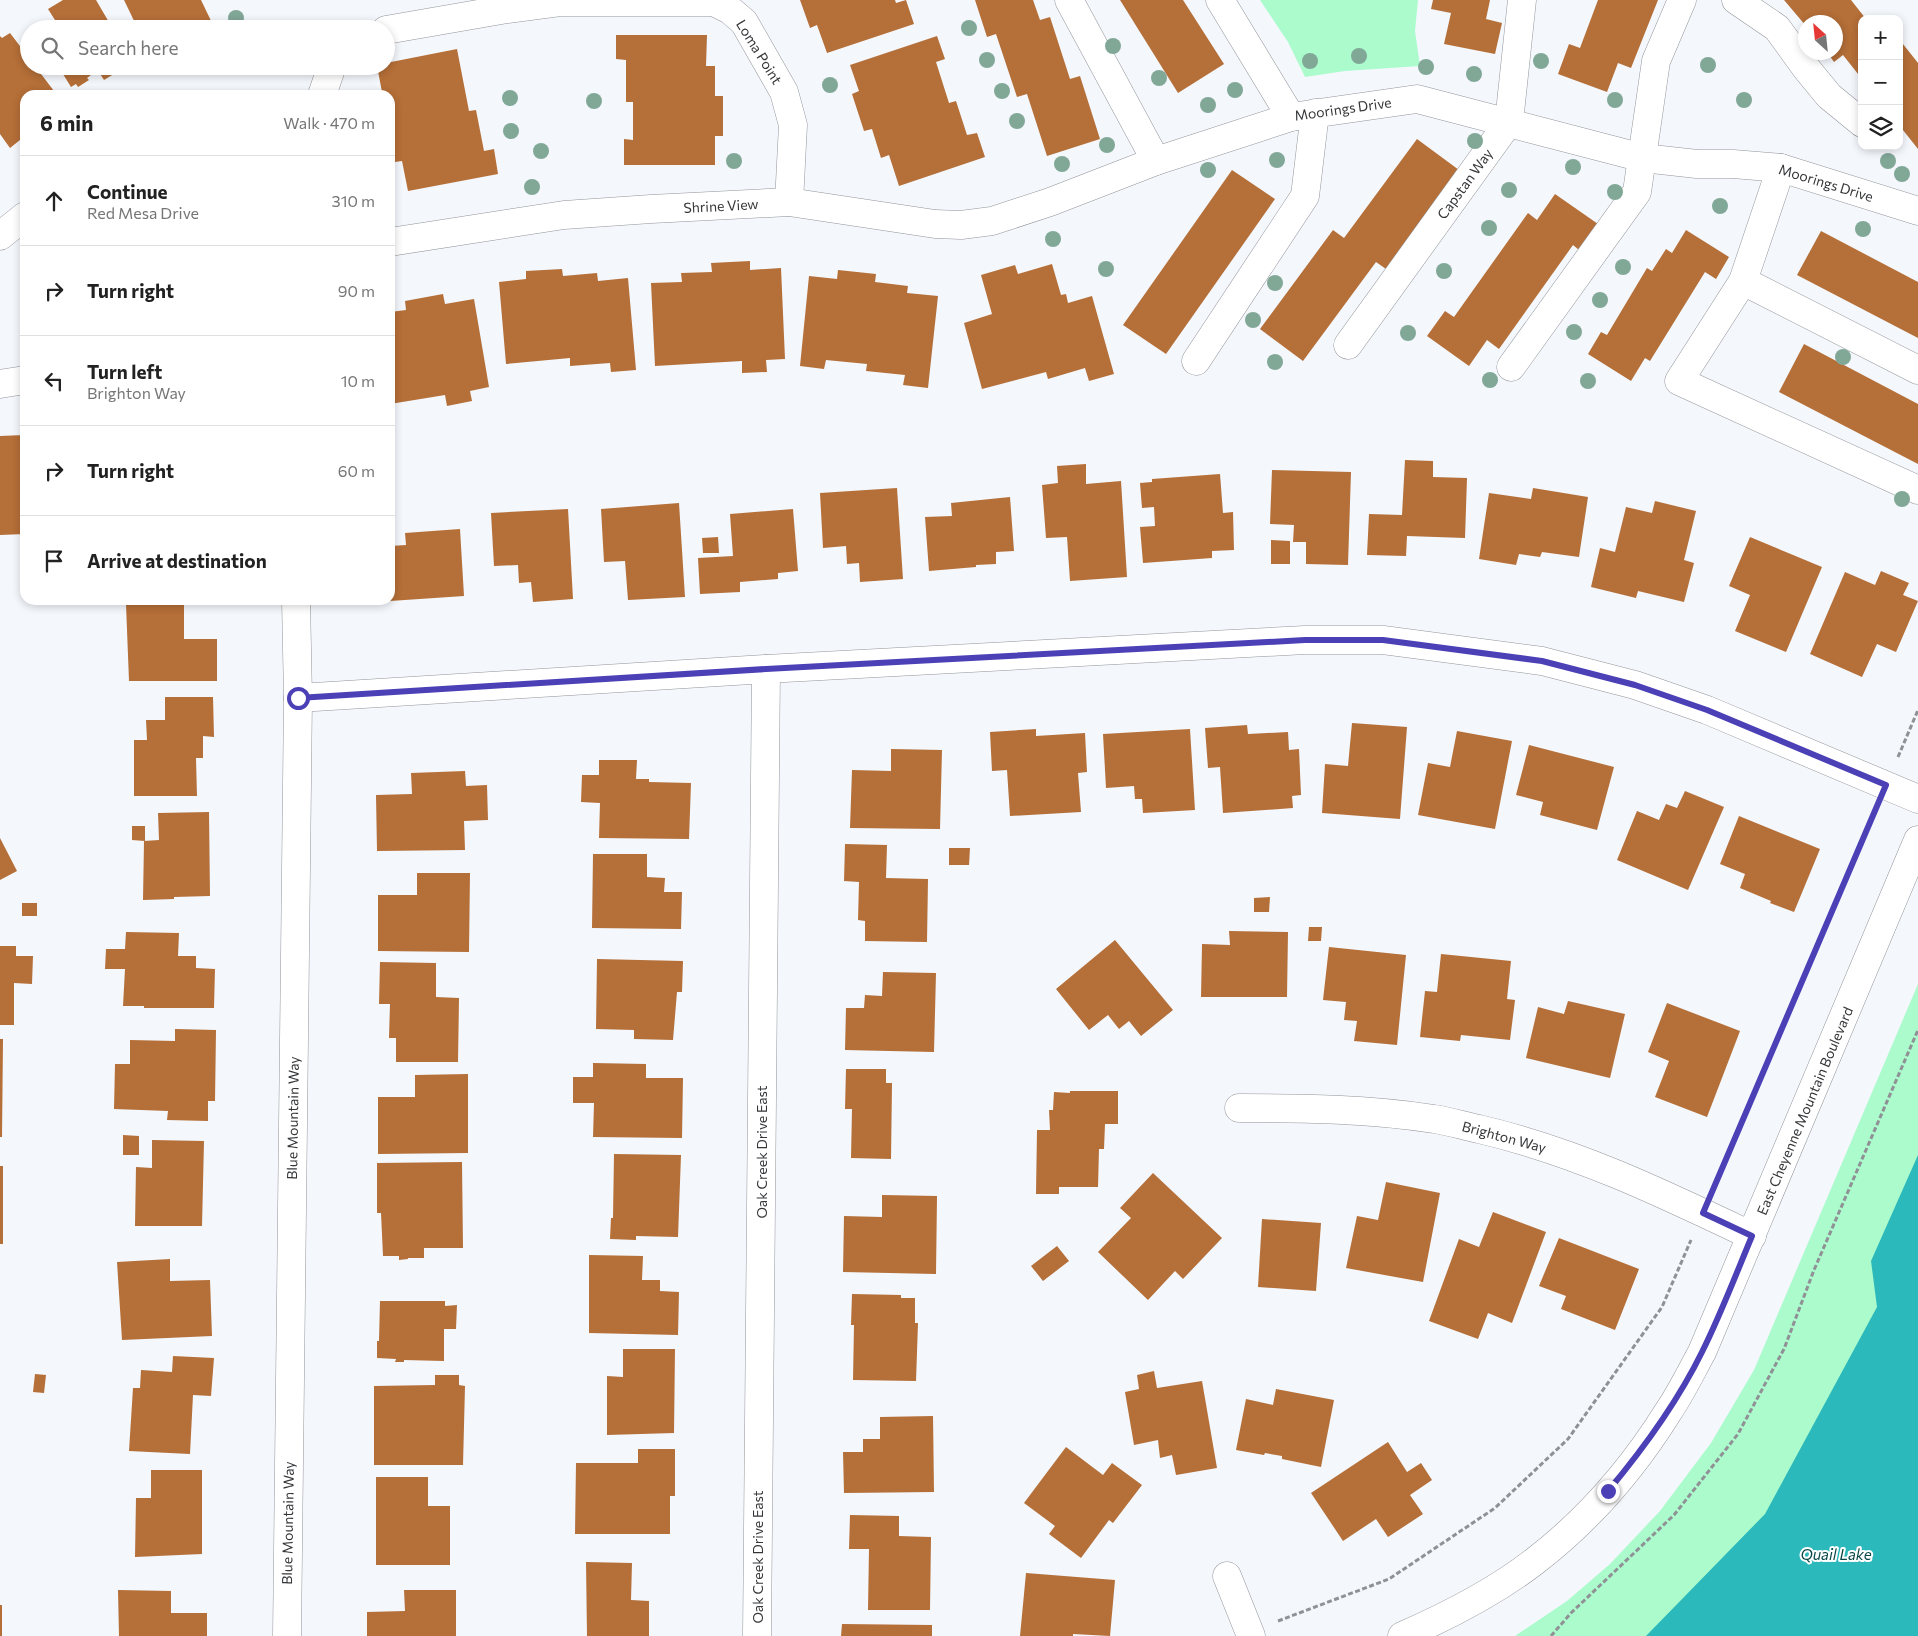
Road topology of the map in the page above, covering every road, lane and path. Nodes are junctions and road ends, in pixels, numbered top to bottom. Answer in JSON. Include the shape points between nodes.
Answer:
{"nodes":[{"id":1,"x":1070,"y":0,"type":"edge"},
{"id":2,"x":1220,"y":0,"type":"edge"},
{"id":3,"x":1522,"y":0,"type":"edge"},
{"id":4,"x":1682,"y":0,"type":"edge"},
{"id":5,"x":1736,"y":0,"type":"edge"},
{"id":6,"x":395,"y":28,"type":"edge"},
{"id":7,"x":329,"y":75,"type":"edge"},
{"id":8,"x":324,"y":90,"type":"edge"},
{"id":9,"x":1303,"y":115,"type":"junction"},
{"id":10,"x":1858,"y":120,"type":"edge"},
{"id":11,"x":1509,"y":122,"type":"junction"},
{"id":12,"x":1643,"y":158,"type":"junction"},
{"id":13,"x":1156,"y":161,"type":"junction"},
{"id":14,"x":1781,"y":168,"type":"junction"},
{"id":15,"x":789,"y":202,"type":"junction"},
{"id":16,"x":1050,"y":202,"type":"joint"},
{"id":17,"x":1918,"y":211,"type":"edge"},
{"id":18,"x":20,"y":220,"type":"edge"},
{"id":19,"x":0,"y":236,"type":"edge"},
{"id":20,"x":395,"y":241,"type":"edge"},
{"id":21,"x":1743,"y":280,"type":"junction"},
{"id":22,"x":1348,"y":345,"type":"dead end"},
{"id":23,"x":1196,"y":361,"type":"dead end"},
{"id":24,"x":1511,"y":367,"type":"dead end"},
{"id":25,"x":1918,"y":370,"type":"edge"},
{"id":26,"x":20,"y":381,"type":"edge"},
{"id":27,"x":0,"y":384,"type":"edge"},
{"id":28,"x":1918,"y":490,"type":"edge"},
{"id":29,"x":296,"y":605,"type":"edge"},
{"id":30,"x":766,"y":669,"type":"junction"},
{"id":31,"x":298,"y":698,"type":"junction"},
{"id":32,"x":1918,"y":710,"type":"edge"},
{"id":33,"x":1886,"y":785,"type":"junction"},
{"id":34,"x":1918,"y":799,"type":"edge"},
{"id":35,"x":1918,"y":840,"type":"edge"},
{"id":36,"x":1918,"y":1030,"type":"edge"},
{"id":37,"x":1238,"y":1108,"type":"dead end"},
{"id":38,"x":1703,"y":1213,"type":"junction"},
{"id":39,"x":1752,"y":1236,"type":"junction"},
{"id":40,"x":1227,"y":1576,"type":"dead end"},
{"id":41,"x":1251,"y":1634,"type":"edge"},
{"id":42,"x":287,"y":1636,"type":"edge"},
{"id":43,"x":758,"y":1636,"type":"edge"},
{"id":44,"x":1402,"y":1636,"type":"edge"},
{"id":45,"x":1551,"y":1636,"type":"edge"}],
"edges":[{"from":1,"to":13,"type":"street"},
{"from":2,"to":9,"type":"street"},
{"from":3,"to":11,"type":"street","name":"Capstan Way"},
{"from":4,"to":12,"type":"street","via":[[1656,62]]},
{"from":5,"to":10,"type":"street","via":[[1777,28],[1829,96]]},
{"from":6,"to":15,"type":"street","name":"Loma Point","via":[[560,2],[714,2],[744,22],[784,92],[793,126]]},
{"from":7,"to":8,"type":"street"},
{"from":9,"to":11,"type":"street","name":"Moorings Drive","via":[[1417,99]]},
{"from":9,"to":13,"type":"street","name":"Moorings Drive"},
{"from":9,"to":23,"type":"street","via":[[1305,196]]},
{"from":11,"to":12,"type":"street","name":"Moorings Drive"},
{"from":11,"to":22,"type":"street","name":"Capstan Way"},
{"from":12,"to":14,"type":"street","name":"Moorings Drive"},
{"from":12,"to":24,"type":"street","via":[[1637,192]]},
{"from":13,"to":16,"type":"street","name":"Moorings Drive"},
{"from":14,"to":17,"type":"street","name":"Moorings Drive"},
{"from":14,"to":21,"type":"street"},
{"from":15,"to":16,"type":"street","name":"Shrine View","via":[[961,225],[992,221]]},
{"from":15,"to":20,"type":"street","name":"Shrine View","via":[[564,215]]},
{"from":18,"to":19,"type":"street"},
{"from":21,"to":25,"type":"street"},
{"from":21,"to":28,"type":"street","via":[[1679,381]]},
{"from":26,"to":27,"type":"street"},
{"from":29,"to":31,"type":"street","name":"Blue Mountain Way"},
{"from":30,"to":31,"type":"street"},
{"from":30,"to":33,"type":"street","via":[[1305,640],[1383,640],[1542,661],[1635,685],[1707,710]]},
{"from":30,"to":43,"type":"street","name":"Oak Creek Drive East"},
{"from":31,"to":42,"type":"street","name":"Blue Mountain Way"},
{"from":32,"to":33,"type":"path"},
{"from":33,"to":34,"type":"street"},
{"from":33,"to":38,"type":"path"},
{"from":35,"to":39,"type":"street","name":"East Cheyenne Mountain Boulevard"},
{"from":36,"to":45,"type":"path","via":[[1814,1270],[1784,1349],[1738,1434],[1674,1515]]},
{"from":37,"to":38,"type":"street","name":"Brighton Way","via":[[1365,1111],[1436,1119],[1508,1136],[1581,1159],[1646,1185]]},
{"from":38,"to":39,"type":"street","name":"Brighton Way"},
{"from":38,"to":41,"type":"path","via":[[1662,1307],[1562,1446],[1495,1508],[1390,1579]]},
{"from":39,"to":44,"type":"street","name":"East Cheyenne Mountain Boulevard","via":[[1702,1352],[1639,1454],[1608,1491],[1570,1531],[1534,1562],[1480,1597]]},
{"from":40,"to":41,"type":"street"}]}
